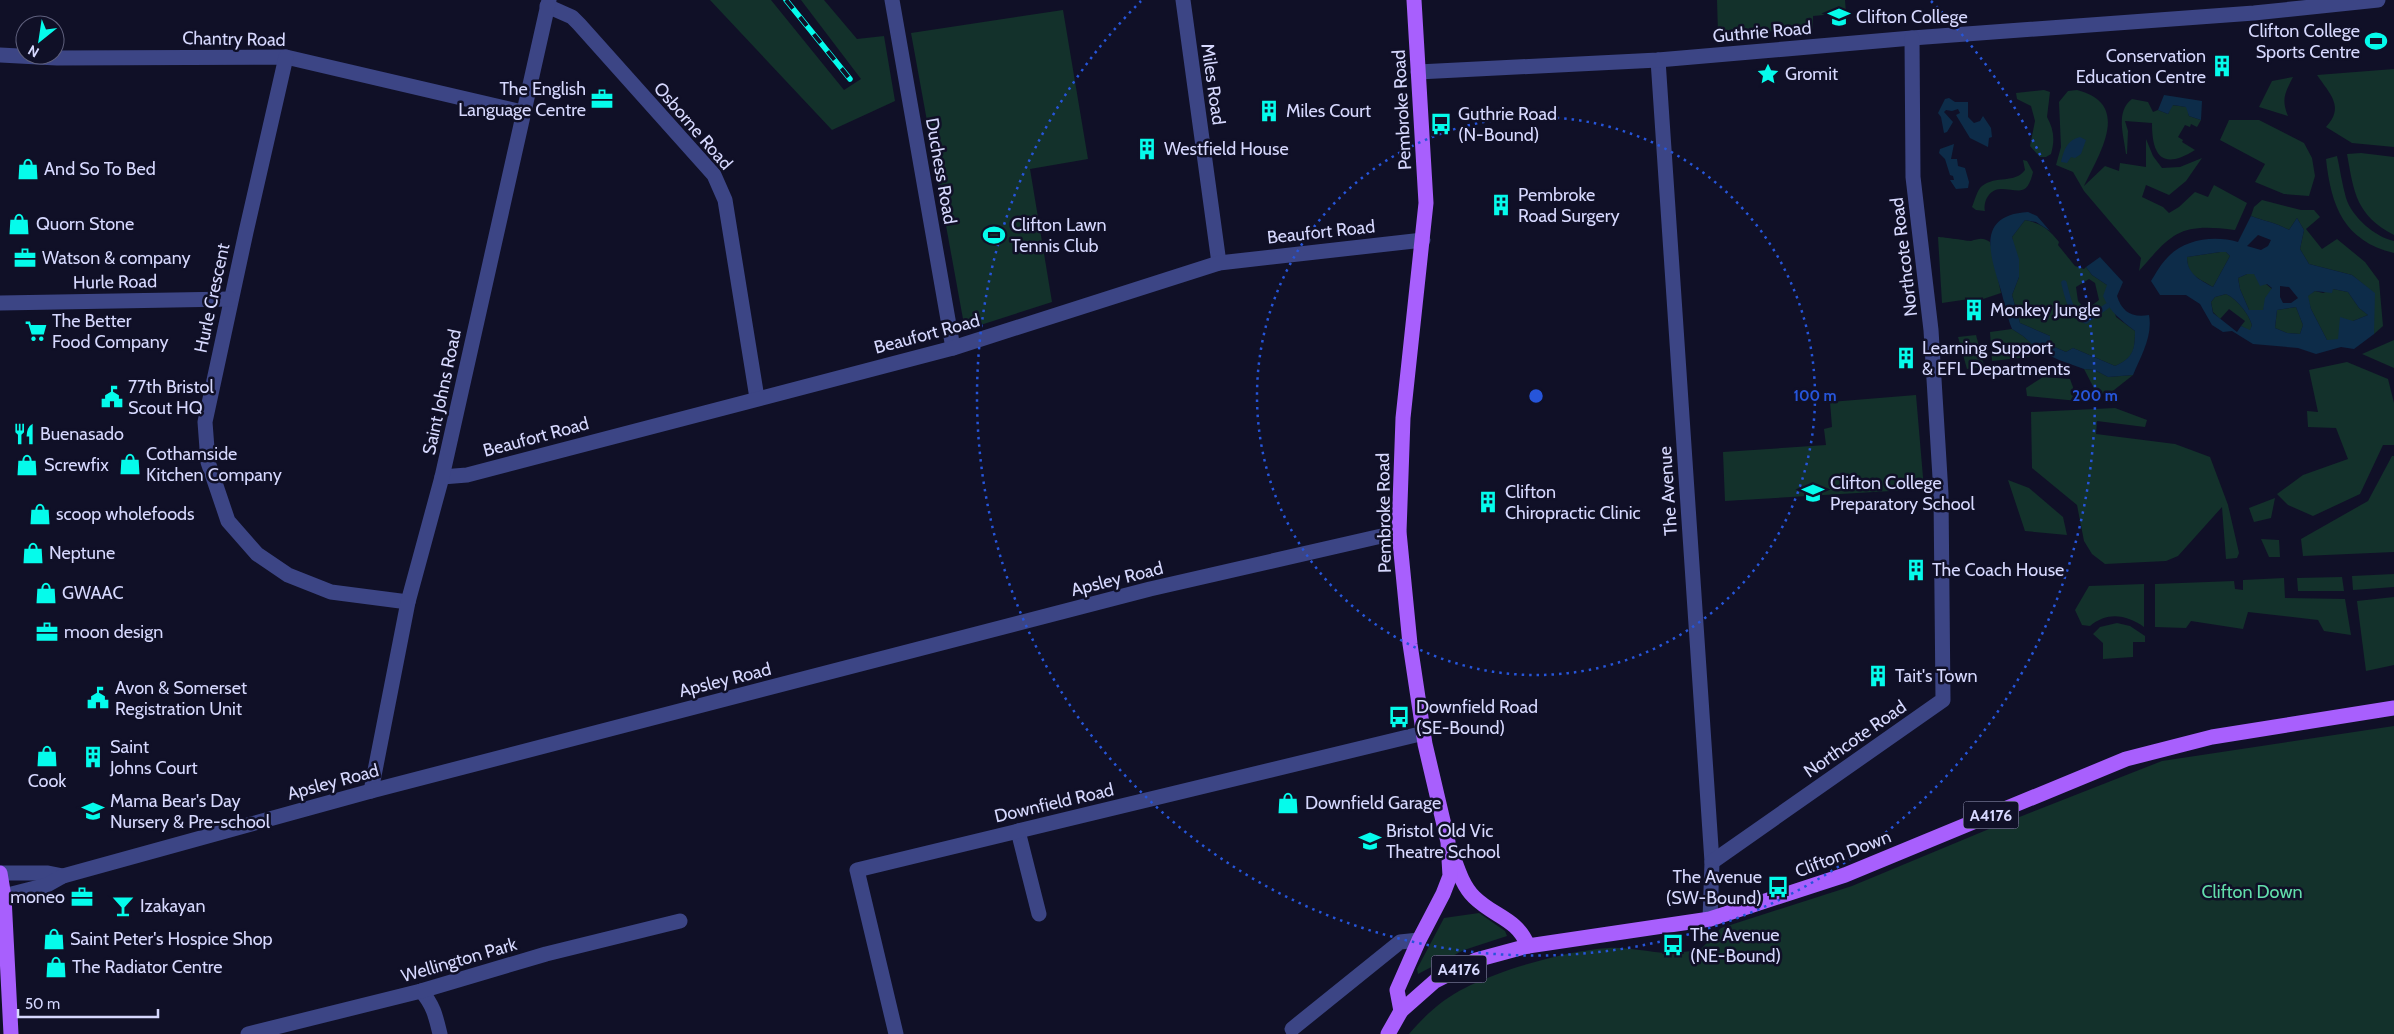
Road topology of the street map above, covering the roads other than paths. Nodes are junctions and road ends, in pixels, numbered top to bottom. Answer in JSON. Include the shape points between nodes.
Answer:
{"nodes":[{"id":1,"x":892,"y":0,"type":"edge"},
{"id":2,"x":1183,"y":0,"type":"edge"},
{"id":3,"x":1414,"y":0,"type":"edge"},
{"id":4,"x":2378,"y":0,"type":"edge"},
{"id":5,"x":548,"y":3,"type":"edge"},
{"id":6,"x":1912,"y":38,"type":"junction"},
{"id":7,"x":0,"y":55,"type":"edge"},
{"id":8,"x":286,"y":57,"type":"junction"},
{"id":9,"x":1658,"y":60,"type":"junction"},
{"id":10,"x":1418,"y":72,"type":"junction"},
{"id":11,"x":522,"y":112,"type":"junction"},
{"id":12,"x":1423,"y":240,"type":"junction"},
{"id":13,"x":1219,"y":262,"type":"junction"},
{"id":14,"x":231,"y":299,"type":"junction"},
{"id":15,"x":0,"y":303,"type":"edge"},
{"id":16,"x":953,"y":348,"type":"junction"},
{"id":17,"x":757,"y":398,"type":"junction"},
{"id":18,"x":442,"y":476,"type":"junction"},
{"id":19,"x":1399,"y":532,"type":"junction"},
{"id":20,"x":408,"y":602,"type":"junction"},
{"id":21,"x":2394,"y":708,"type":"edge"},
{"id":22,"x":1424,"y":733,"type":"junction"},
{"id":23,"x":371,"y":791,"type":"junction"},
{"id":24,"x":1018,"y":831,"type":"junction"},
{"id":25,"x":1448,"y":842,"type":"junction"},
{"id":26,"x":1712,"y":862,"type":"junction"},
{"id":27,"x":0,"y":873,"type":"edge"},
{"id":28,"x":63,"y":876,"type":"junction"},
{"id":29,"x":2,"y":897,"type":"edge"},
{"id":30,"x":1039,"y":914,"type":"dead end"},
{"id":31,"x":1710,"y":919,"type":"junction"},
{"id":32,"x":680,"y":921,"type":"dead end"},
{"id":33,"x":1419,"y":940,"type":"junction"},
{"id":34,"x":1528,"y":946,"type":"junction"},
{"id":35,"x":421,"y":991,"type":"junction"},
{"id":36,"x":1401,"y":1011,"type":"junction"},
{"id":37,"x":1292,"y":1030,"type":"dead end"},
{"id":38,"x":11,"y":1034,"type":"edge"},
{"id":39,"x":248,"y":1034,"type":"edge"},
{"id":40,"x":440,"y":1034,"type":"edge"},
{"id":41,"x":896,"y":1034,"type":"edge"},
{"id":42,"x":1388,"y":1034,"type":"edge"}],
"edges":[{"from":1,"to":16,"type":"street","name":"Duchess Road"},
{"from":2,"to":13,"type":"street","name":"Miles Road"},
{"from":3,"to":10,"type":"main road","name":"Pembroke Road"},
{"from":4,"to":6,"type":"street","name":"Guthrie Road","via":[[2254,13]]},
{"from":5,"to":11,"type":"street","name":"Saint Johns Road"},
{"from":5,"to":17,"type":"street","name":"Osborne Road","via":[[579,24],[714,175],[720,186],[727,209]]},
{"from":6,"to":9,"type":"street","name":"Guthrie Road"},
{"from":6,"to":26,"type":"street","name":"Northcote Road","via":[[1914,177],[1931,330],[1941,494],[1942,700]]},
{"from":7,"to":8,"type":"street","name":"Chantry Road","via":[[57,58]]},
{"from":8,"to":11,"type":"street","name":"Chantry Road"},
{"from":8,"to":14,"type":"street","name":"Hurle Crescent"},
{"from":9,"to":10,"type":"street","name":"Guthrie Road"},
{"from":9,"to":26,"type":"street","name":"The Avenue"},
{"from":10,"to":12,"type":"main road","name":"Pembroke Road","via":[[1426,203]]},
{"from":11,"to":18,"type":"street","name":"Saint Johns Road"},
{"from":12,"to":13,"type":"street","name":"Beaufort Road"},
{"from":12,"to":19,"type":"main road","name":"Pembroke Road","via":[[1403,418]]},
{"from":13,"to":16,"type":"street","name":"Beaufort Road"},
{"from":14,"to":15,"type":"street","name":"Hurle Road"},
{"from":14,"to":20,"type":"street","name":"Hurle Crescent","via":[[205,422],[208,462],[228,521],[257,554],[288,575],[331,592]]},
{"from":16,"to":17,"type":"street","name":"Beaufort Road"},
{"from":17,"to":18,"type":"street","name":"Beaufort Road","via":[[467,474]]},
{"from":18,"to":20,"type":"street","name":"Saint Johns Road"},
{"from":19,"to":22,"type":"main road","name":"Pembroke Road","via":[[1410,644]]},
{"from":19,"to":23,"type":"street","name":"Apsley Road","via":[[1150,589]]},
{"from":20,"to":23,"type":"street","name":"Saint Johns Road"},
{"from":21,"to":31,"type":"main road","name":"Clifton Down","number":"A4176","via":[[2212,737],[2126,759],[1845,875]]},
{"from":22,"to":24,"type":"street","name":"Downfield Road"},
{"from":22,"to":25,"type":"main road","name":"Pembroke Road"},
{"from":23,"to":28,"type":"street","name":"Apsley Road"},
{"from":24,"to":30,"type":"street"},
{"from":24,"to":41,"type":"street","name":"Downfield Road","via":[[857,870]]},
{"from":25,"to":33,"type":"main road","name":"Pembroke Road","via":[[1450,876]]},
{"from":25,"to":34,"type":"main road","via":[[1461,878],[1473,896],[1518,928]]},
{"from":26,"to":31,"type":"street","name":"The Avenue"},
{"from":27,"to":28,"type":"street","name":"Apsley Road"},
{"from":27,"to":29,"type":"main road"},
{"from":28,"to":29,"type":"street","name":"Apsley Road","via":[[47,885]]},
{"from":29,"to":38,"type":"main road"},
{"from":31,"to":34,"type":"main road","name":"Clifton Down","number":"A4176"},
{"from":32,"to":35,"type":"street","name":"Wellington Park","via":[[546,954]]},
{"from":33,"to":36,"type":"main road","name":"Pembroke Road","via":[[1397,990]]},
{"from":33,"to":37,"type":"street","via":[[1400,942]]},
{"from":34,"to":36,"type":"main road","number":"A4176","via":[[1476,960],[1435,981]]},
{"from":35,"to":39,"type":"street","name":"Wellington Park"},
{"from":35,"to":40,"type":"street","via":[[434,1010]]},
{"from":36,"to":42,"type":"main road","number":"A4176"}]}
